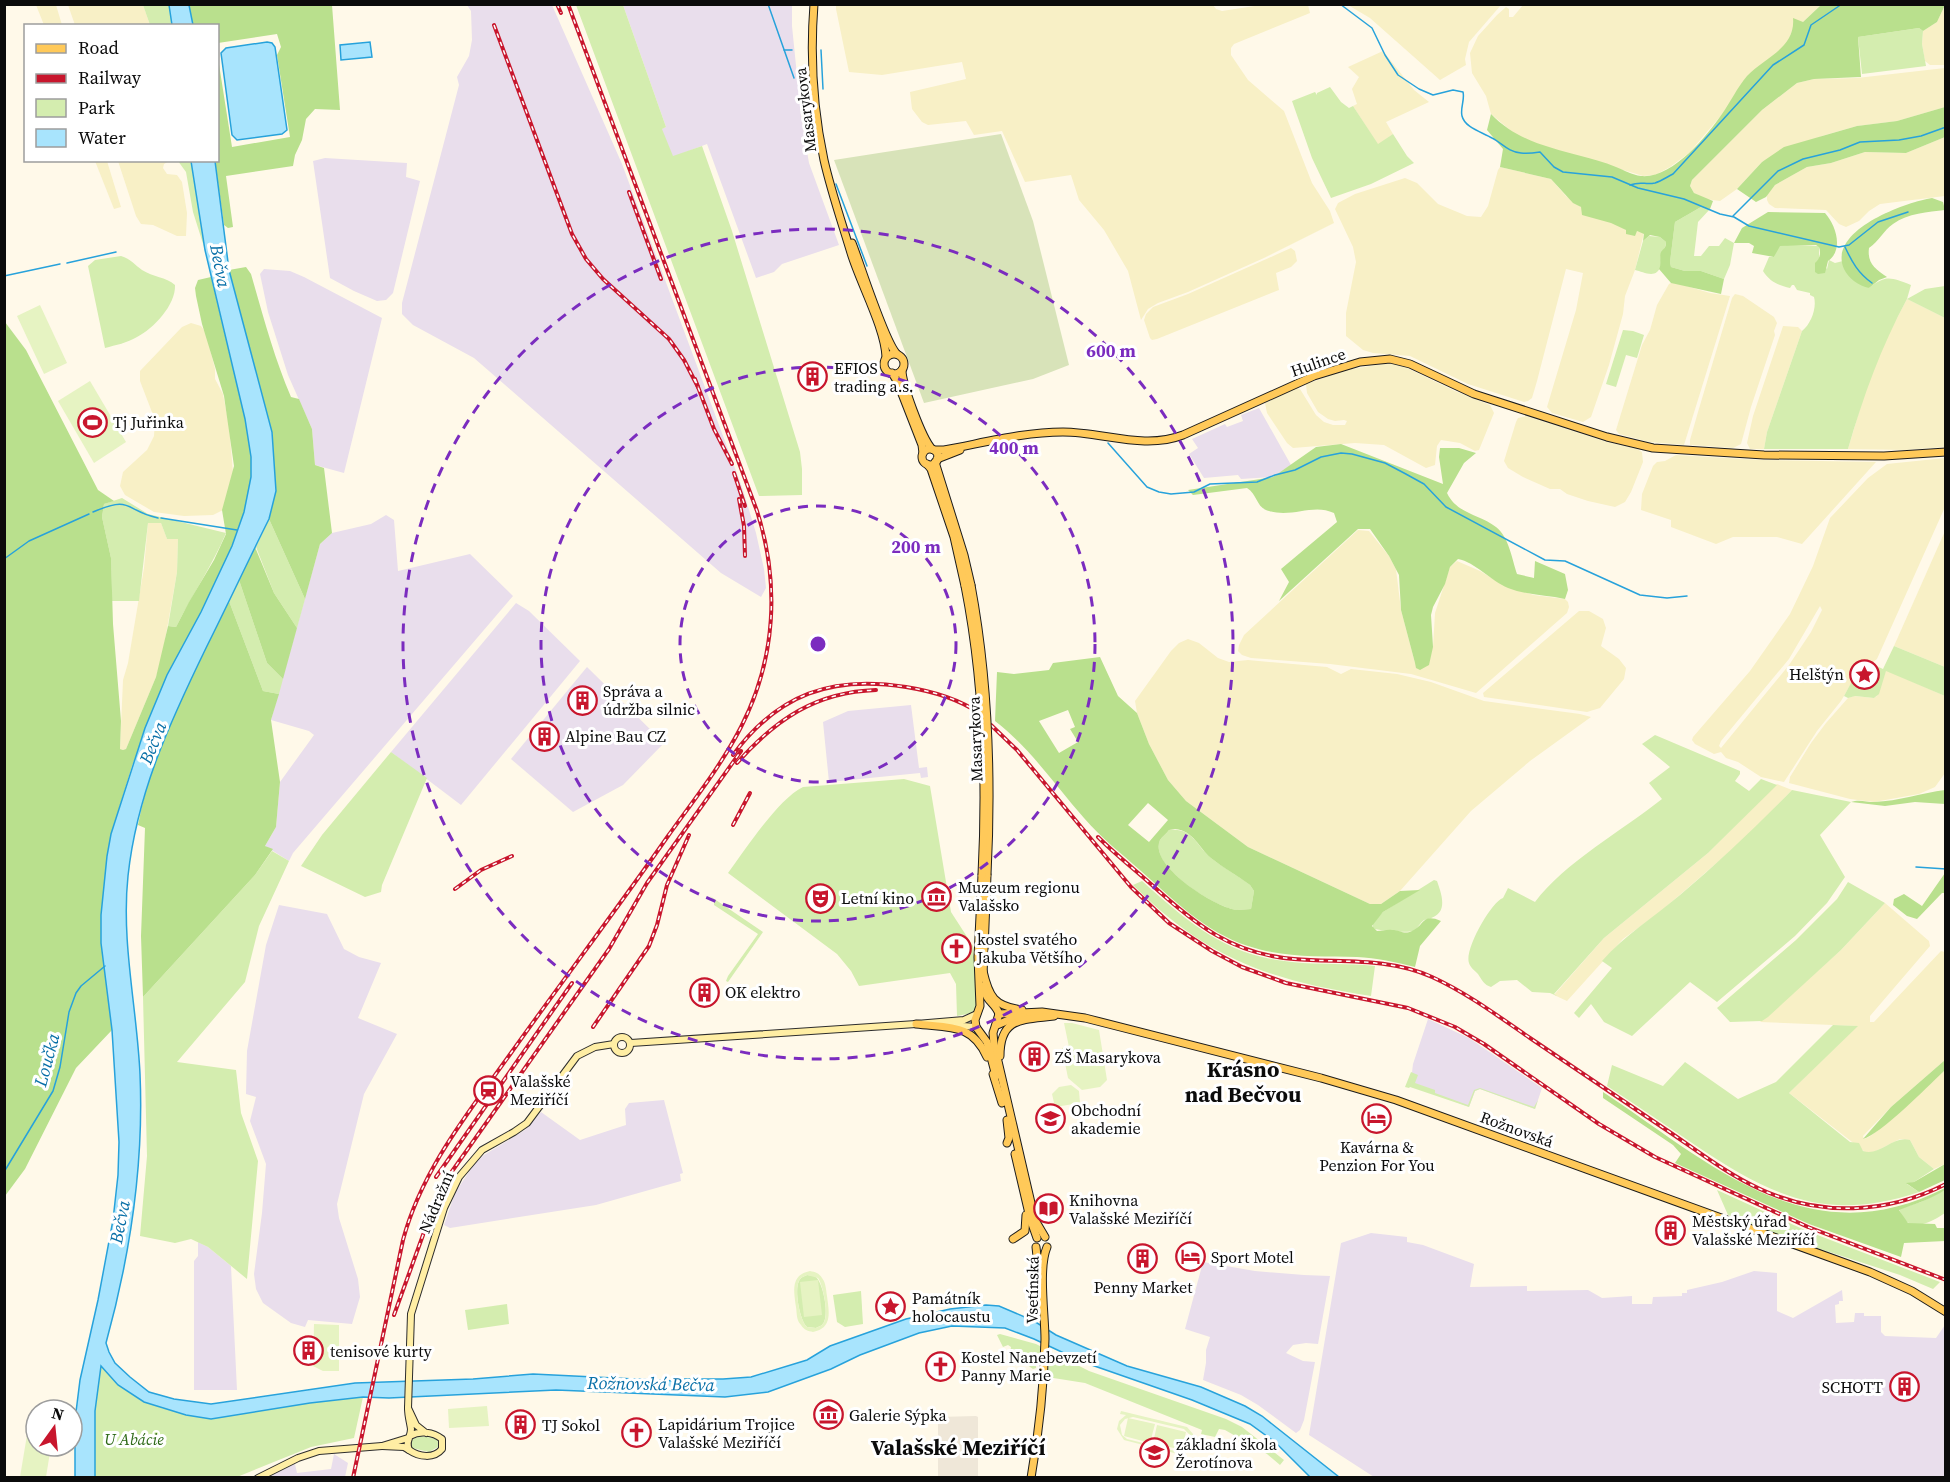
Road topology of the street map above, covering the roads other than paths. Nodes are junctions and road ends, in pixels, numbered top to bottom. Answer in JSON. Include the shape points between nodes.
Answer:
{"nodes":[{"id":1,"x":814,"y":4,"type":"edge"},
{"id":2,"x":839,"y":210,"type":"junction"},
{"id":3,"x":897,"y":354,"type":"junction"},
{"id":4,"x":886,"y":357,"type":"junction"},
{"id":5,"x":902,"y":370,"type":"junction"},
{"id":6,"x":892,"y":373,"type":"junction"},
{"id":7,"x":976,"y":444,"type":"junction"},
{"id":8,"x":933,"y":450,"type":"junction"},
{"id":9,"x":1946,"y":452,"type":"edge"},
{"id":10,"x":923,"y":453,"type":"junction"},
{"id":11,"x":936,"y":461,"type":"junction"},
{"id":12,"x":927,"y":464,"type":"junction"},
{"id":13,"x":968,"y":585,"type":"junction"},
{"id":14,"x":985,"y":875,"type":"junction"},
{"id":15,"x":983,"y":970,"type":"junction"},
{"id":16,"x":978,"y":1012,"type":"junction"},
{"id":17,"x":1042,"y":1012,"type":"junction"},
{"id":18,"x":999,"y":1014,"type":"junction"},
{"id":19,"x":1065,"y":1015,"type":"junction"},
{"id":20,"x":916,"y":1024,"type":"junction"},
{"id":21,"x":976,"y":1026,"type":"junction"},
{"id":22,"x":996,"y":1027,"type":"junction"},
{"id":23,"x":630,"y":1043,"type":"junction"},
{"id":24,"x":614,"y":1044,"type":"junction"},
{"id":25,"x":1000,"y":1076,"type":"junction"},
{"id":26,"x":1005,"y":1112,"type":"junction"},
{"id":27,"x":1007,"y":1143,"type":"dead end"},
{"id":28,"x":1015,"y":1151,"type":"junction"},
{"id":29,"x":1041,"y":1237,"type":"junction"},
{"id":30,"x":1013,"y":1239,"type":"dead end"},
{"id":31,"x":1036,"y":1247,"type":"junction"},
{"id":32,"x":1047,"y":1247,"type":"junction"},
{"id":33,"x":1042,"y":1279,"type":"junction"},
{"id":34,"x":1946,"y":1312,"type":"edge"},
{"id":35,"x":408,"y":1406,"type":"junction"},
{"id":36,"x":426,"y":1433,"type":"junction"},
{"id":37,"x":409,"y":1437,"type":"junction"},
{"id":38,"x":382,"y":1446,"type":"junction"},
{"id":39,"x":409,"y":1450,"type":"junction"},
{"id":40,"x":258,"y":1478,"type":"edge"},
{"id":41,"x":1030,"y":1478,"type":"edge"}],
"edges":[{"from":1,"to":2,"type":"main road","name":"Masarykova","via":[[812,59],[819,128]]},
{"from":2,"to":3,"type":"main road","name":"Masarykova"},
{"from":2,"to":4,"type":"main road","name":"Masarykova"},
{"from":3,"to":4,"type":"main road"},
{"from":3,"to":5,"type":"main road","name":"Masarykova","via":[[904,360]]},
{"from":4,"to":6,"type":"main road","name":"Masarykova","via":[[885,367]]},
{"from":5,"to":6,"type":"main road"},
{"from":5,"to":8,"type":"main road","name":"Masarykova","via":[[906,389]]},
{"from":6,"to":10,"type":"main road","name":"Masarykova"},
{"from":7,"to":8,"type":"main road","name":"Hulince"},
{"from":7,"to":9,"type":"main road","name":"Hulince","via":[[1064,432],[1164,441],[1314,375],[1386,359],[1415,365],[1474,394],[1624,441],[1666,450],[1884,456]]},
{"from":7,"to":11,"type":"main road","name":"Hulince"},
{"from":8,"to":10,"type":"main road"},
{"from":8,"to":11,"type":"main road"},
{"from":10,"to":12,"type":"main road"},
{"from":11,"to":12,"type":"main road"},
{"from":11,"to":13,"type":"main road","name":"Masarykova","via":[[964,555]]},
{"from":12,"to":13,"type":"main road","name":"Masarykova"},
{"from":13,"to":14,"type":"main road","name":"Masarykova","bridge":true,"via":[[984,731]]},
{"from":14,"to":15,"type":"main road","name":"Masarykova"},
{"from":14,"to":16,"type":"main road","name":"Masarykova"},
{"from":15,"to":17,"type":"main road","via":[[988,991],[997,1002]]},
{"from":15,"to":18,"type":"main road","name":"Masarykova","via":[[984,992]]},
{"from":16,"to":18,"type":"main road","via":[[990,1008]]},
{"from":16,"to":20,"type":"main road","name":"Nádražní","via":[[964,1020]]},
{"from":16,"to":21,"type":"main road"},
{"from":17,"to":18,"type":"main road","name":"Rožnovská"},
{"from":17,"to":19,"type":"main road","name":"Rožnovská"},
{"from":18,"to":22,"type":"main road"},
{"from":19,"to":22,"type":"main road","name":"Rožnovská","via":[[1022,1017]]},
{"from":19,"to":25,"type":"main road","via":[[1026,1020],[1007,1027],[1000,1044]]},
{"from":19,"to":34,"type":"main road","name":"Rožnovská","via":[[1105,1022],[1409,1105],[1870,1272]]},
{"from":20,"to":21,"type":"main road","name":"Nádražní"},
{"from":20,"to":23,"type":"main road","name":"Nádražní"},
{"from":20,"to":26,"type":"main road","via":[[955,1029],[976,1038],[988,1060]]},
{"from":21,"to":22,"type":"main road","via":[[984,1031]]},
{"from":21,"to":26,"type":"main road","via":[[987,1042]]},
{"from":22,"to":25,"type":"main road","via":[[993,1038]]},
{"from":23,"to":24,"type":"main road","name":"Nádražní","via":[[622,1036]]},
{"from":23,"to":24,"type":"main road","name":"Nádražní","via":[[629,1050],[623,1053]]},
{"from":24,"to":35,"type":"main road","name":"Nádražní","via":[[595,1047],[577,1056],[527,1123],[476,1154],[459,1177],[444,1208],[411,1312]]},
{"from":25,"to":29,"type":"main road"},
{"from":26,"to":27,"type":"main road"},
{"from":26,"to":28,"type":"main road"},
{"from":28,"to":29,"type":"main road","via":[[1030,1218]]},
{"from":28,"to":30,"type":"main road","via":[[1027,1224],[1024,1233]]},
{"from":29,"to":31,"type":"main road","via":[[1035,1242]]},
{"from":29,"to":32,"type":"main road","via":[[1048,1242]]},
{"from":31,"to":32,"type":"main road"},
{"from":31,"to":33,"type":"main road","name":"Vsetínská"},
{"from":32,"to":33,"type":"main road","name":"Vsetínská"},
{"from":33,"to":41,"type":"main road","name":"Vsetínská","via":[[1042,1368]]},
{"from":35,"to":36,"type":"main road","via":[[416,1425]]},
{"from":35,"to":37,"type":"main road","name":"Nádražní"},
{"from":36,"to":37,"type":"main road"},
{"from":36,"to":39,"type":"main road","via":[[442,1440],[439,1453],[424,1456]]},
{"from":37,"to":38,"type":"main road"},
{"from":37,"to":39,"type":"main road"},
{"from":38,"to":39,"type":"main road"},
{"from":38,"to":40,"type":"main road","via":[[319,1451]]}]}
